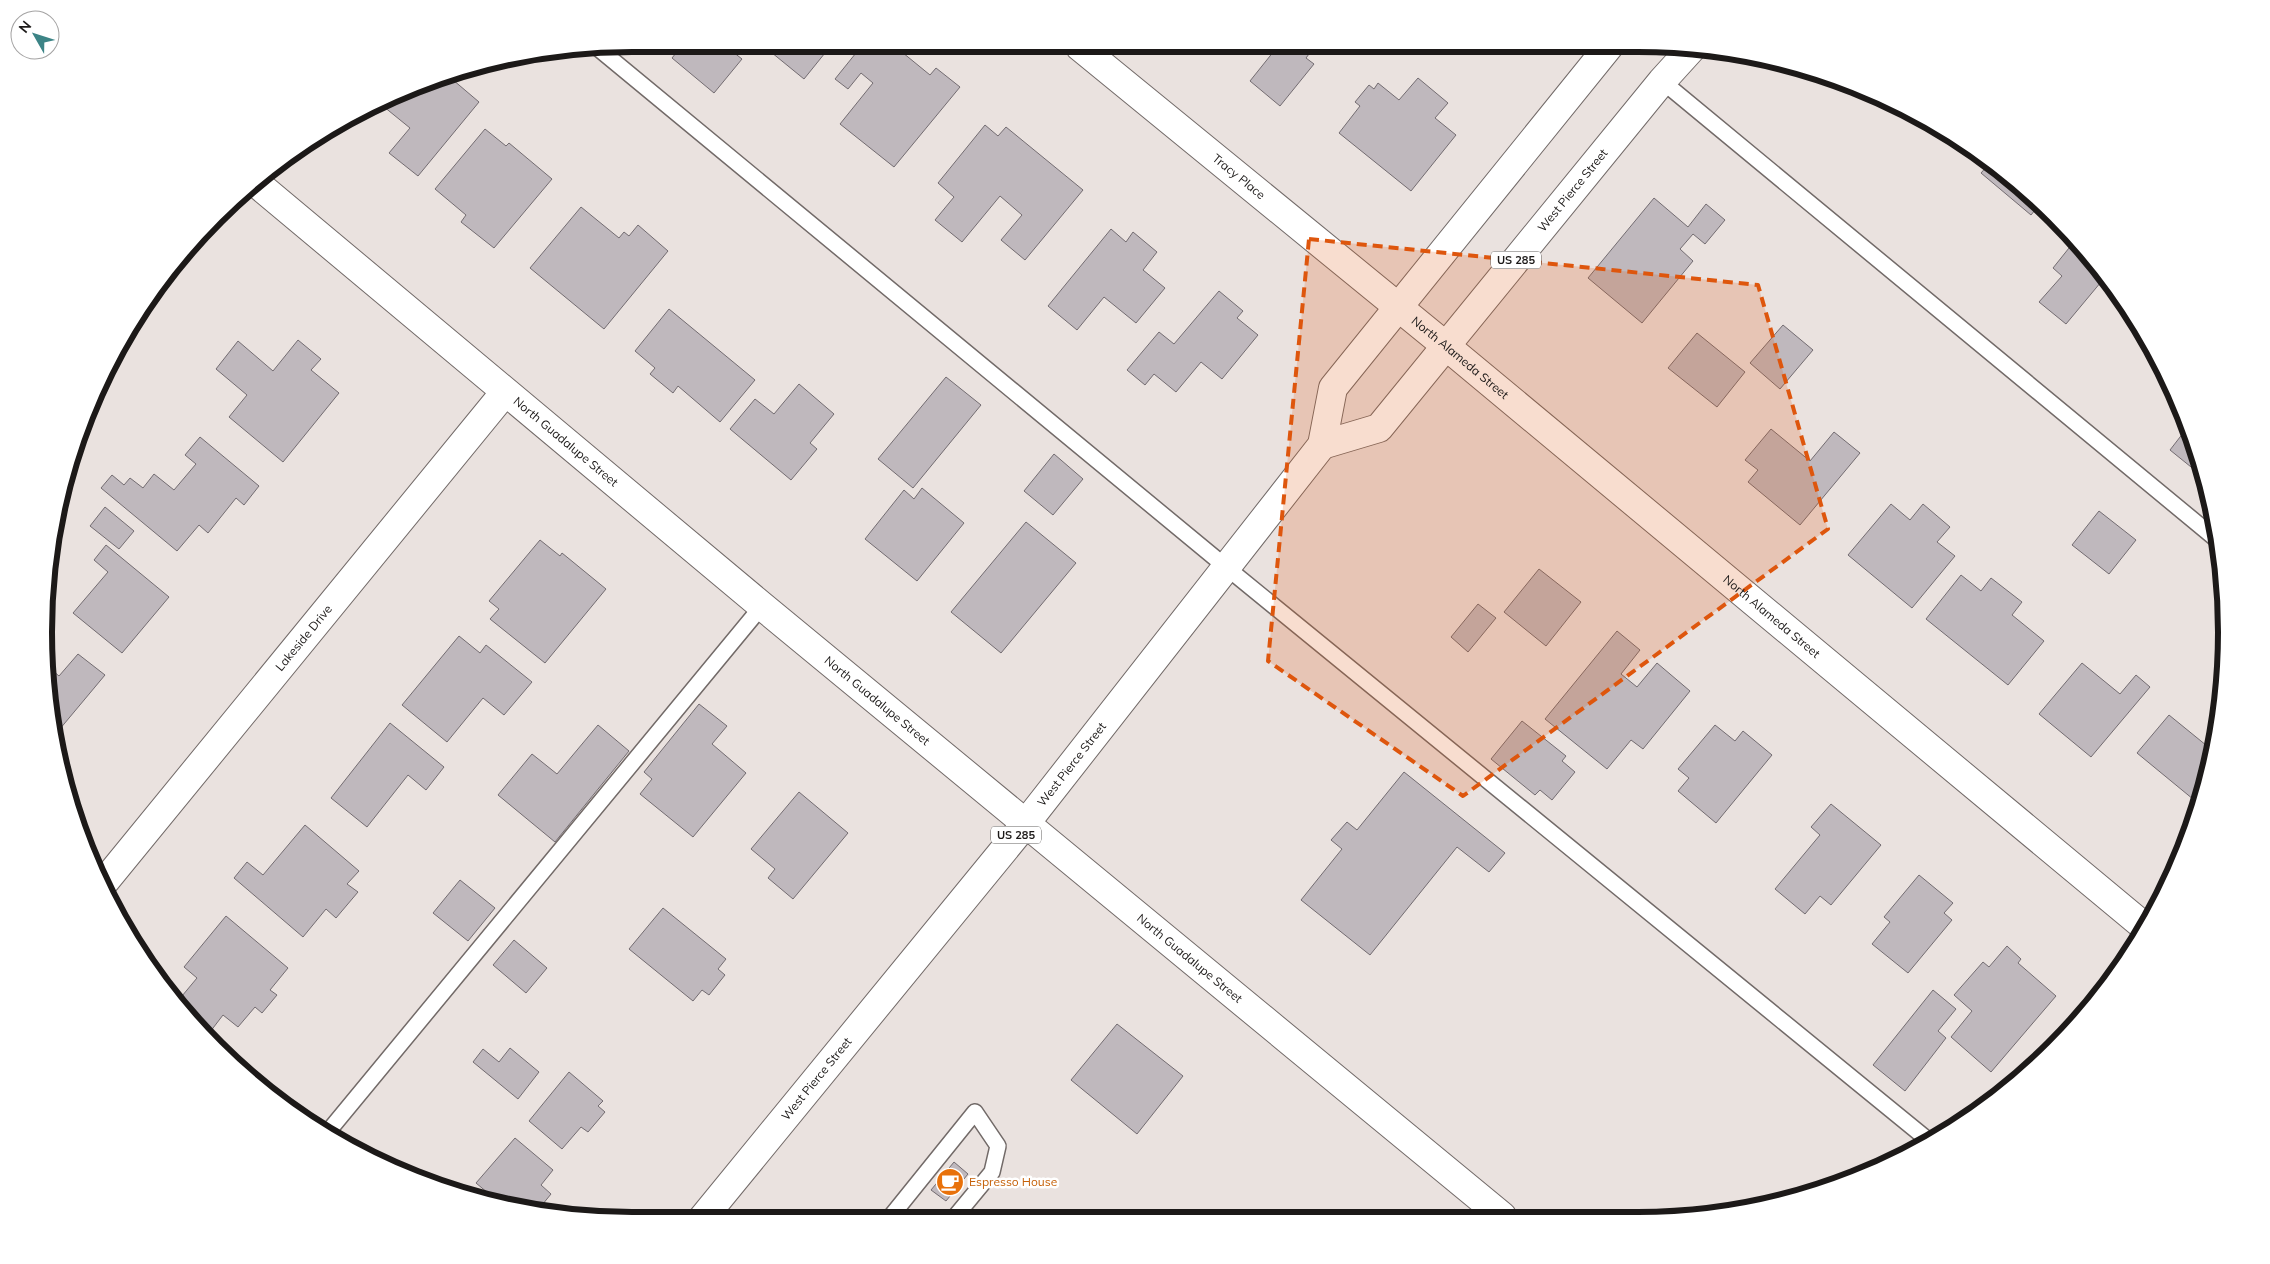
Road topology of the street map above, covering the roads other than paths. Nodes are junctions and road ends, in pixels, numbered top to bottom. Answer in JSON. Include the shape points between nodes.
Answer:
{"nodes":[{"id":1,"x":1086,"y":52,"type":"edge"},
{"id":2,"x":1604,"y":52,"type":"edge"},
{"id":3,"x":604,"y":53,"type":"edge"},
{"id":4,"x":1686,"y":55,"type":"edge"},
{"id":5,"x":1662,"y":81,"type":"junction"},
{"id":6,"x":261,"y":187,"type":"edge"},
{"id":7,"x":1397,"y":307,"type":"junction"},
{"id":8,"x":1446,"y":346,"type":"junction"},
{"id":9,"x":505,"y":392,"type":"junction"},
{"id":10,"x":1322,"y":445,"type":"junction"},
{"id":11,"x":2209,"y":533,"type":"edge"},
{"id":12,"x":1226,"y":567,"type":"junction"},
{"id":13,"x":762,"y":606,"type":"junction"},
{"id":14,"x":1026,"y":822,"type":"junction"},
{"id":15,"x":108,"y":878,"type":"edge"},
{"id":16,"x":2140,"y":923,"type":"edge"},
{"id":17,"x":332,"y":1127,"type":"edge"},
{"id":18,"x":1924,"y":1136,"type":"edge"},
{"id":19,"x":708,"y":1212,"type":"edge"},
{"id":20,"x":894,"y":1212,"type":"edge"},
{"id":21,"x":959,"y":1212,"type":"edge"},
{"id":22,"x":1497,"y":1212,"type":"edge"}],
"edges":[{"from":1,"to":7,"type":"main road","name":"Tracy Place"},
{"from":2,"to":7,"type":"main road","name":"West Pierce Street","number":"US 285"},
{"from":3,"to":12,"type":"lane"},
{"from":4,"to":5,"type":"main road","name":"West Pierce Street","number":"US 285"},
{"from":5,"to":8,"type":"main road","name":"West Pierce Street","number":"US 285"},
{"from":5,"to":11,"type":"lane"},
{"from":6,"to":9,"type":"main road","name":"North Guadalupe Street"},
{"from":7,"to":8,"type":"main road","name":"North Alameda Street"},
{"from":7,"to":10,"type":"main road","name":"West Pierce Street","number":"US 285","via":[[1333,388]]},
{"from":8,"to":10,"type":"main road","name":"West Pierce Street","number":"US 285","via":[[1379,428]]},
{"from":8,"to":16,"type":"main road","name":"North Alameda Street"},
{"from":9,"to":13,"type":"main road","name":"North Guadalupe Street"},
{"from":9,"to":15,"type":"main road","name":"Lakeside Drive"},
{"from":10,"to":12,"type":"main road","name":"West Pierce Street","number":"US 285"},
{"from":12,"to":14,"type":"main road","name":"West Pierce Street","number":"US 285"},
{"from":12,"to":18,"type":"lane"},
{"from":13,"to":14,"type":"main road","name":"North Guadalupe Street"},
{"from":13,"to":17,"type":"lane"},
{"from":14,"to":19,"type":"main road","name":"West Pierce Street","number":"US 285"},
{"from":14,"to":22,"type":"main road","name":"North Guadalupe Street"},
{"from":20,"to":21,"type":"lane","via":[[975,1112],[998,1146],[992,1172]]}]}
